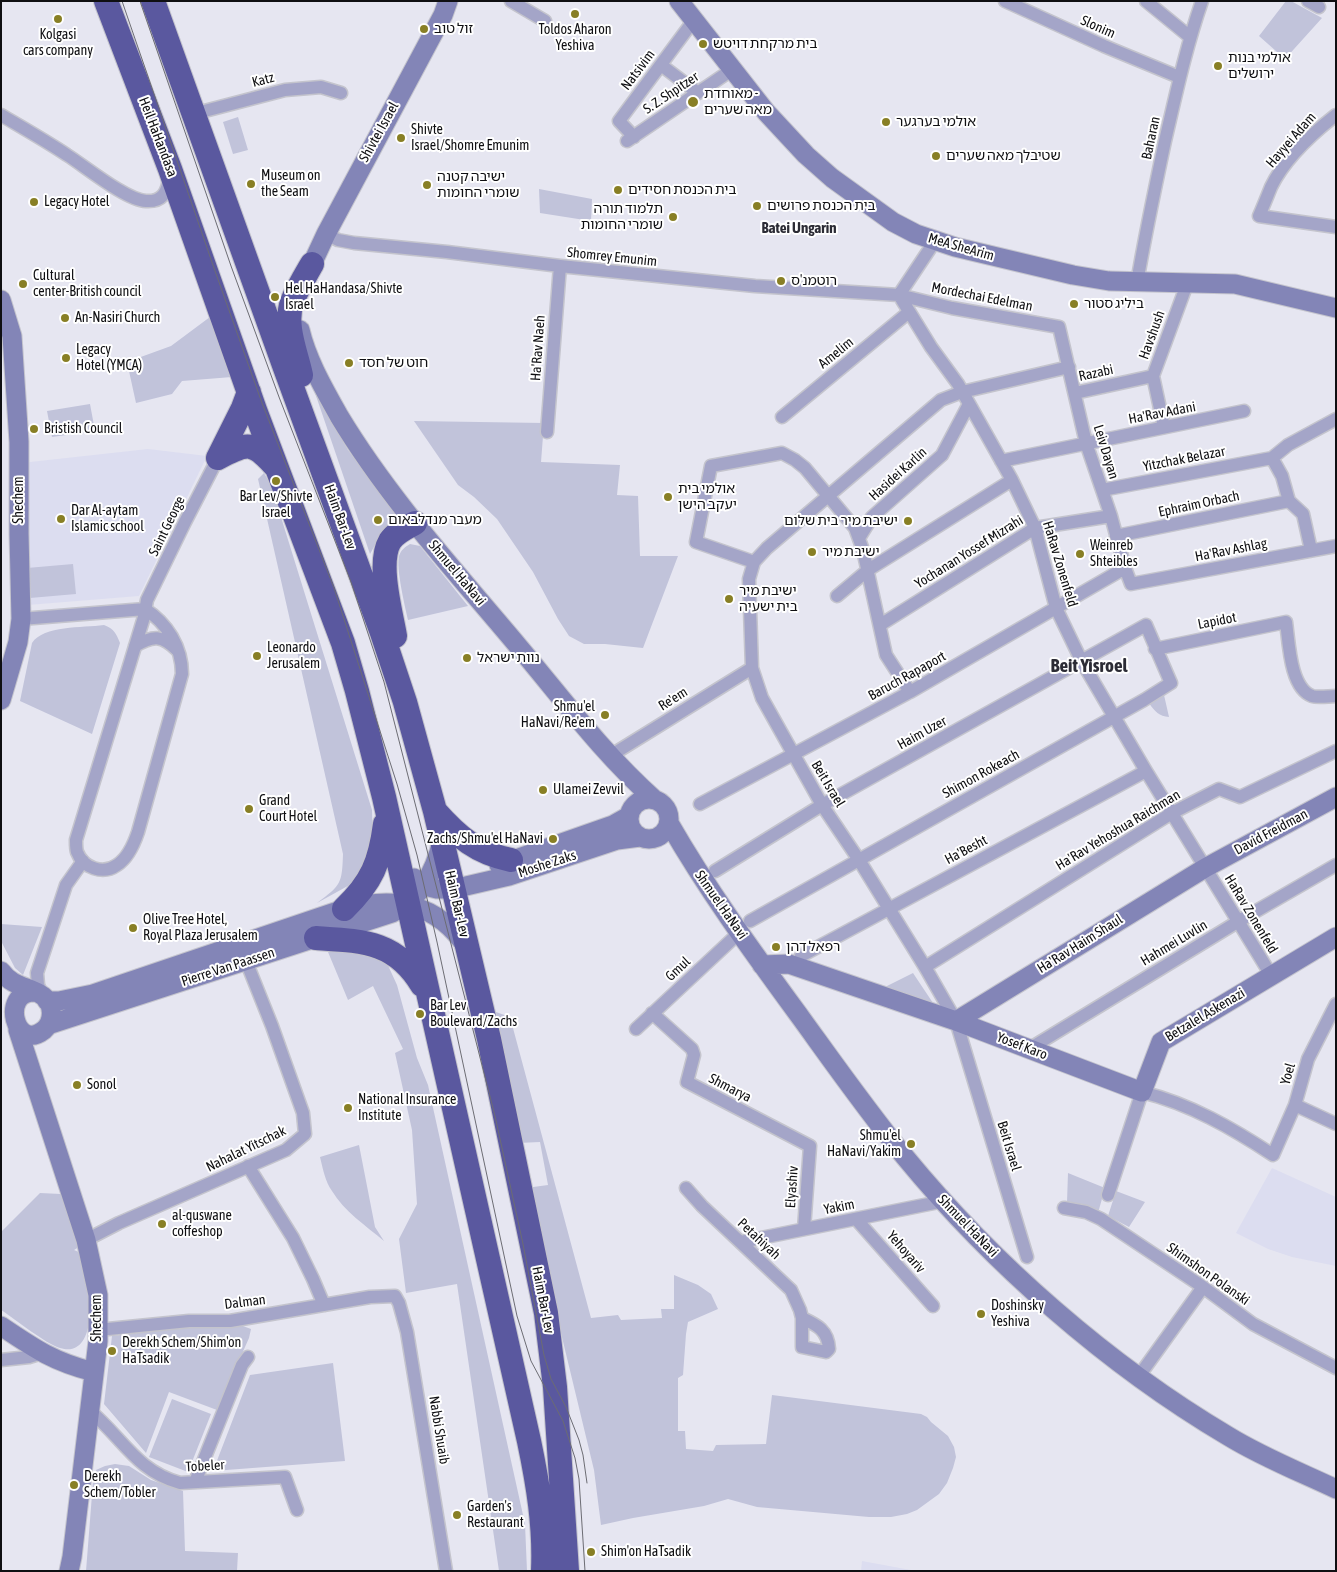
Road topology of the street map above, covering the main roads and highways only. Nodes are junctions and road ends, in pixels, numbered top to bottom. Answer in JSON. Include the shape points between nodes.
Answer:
{"nodes":[{"id":1,"x":106,"y":1,"type":"edge"},
{"id":2,"x":154,"y":1,"type":"edge"},
{"id":3,"x":312,"y":264,"type":"road end"},
{"id":4,"x":249,"y":392,"type":"junction"},
{"id":5,"x":278,"y":470,"type":"junction"},
{"id":6,"x":329,"y":486,"type":"junction"},
{"id":7,"x":415,"y":523,"type":"road end"},
{"id":8,"x":405,"y":702,"type":"junction"},
{"id":9,"x":435,"y":811,"type":"junction"},
{"id":10,"x":387,"y":812,"type":"junction"},
{"id":11,"x":511,"y":860,"type":"road end"},
{"id":12,"x":344,"y":909,"type":"road end"},
{"id":13,"x":316,"y":938,"type":"road end"},
{"id":14,"x":428,"y":995,"type":"junction"},
{"id":15,"x":544,"y":1571,"type":"edge"},
{"id":16,"x":567,"y":1571,"type":"edge"}],
"edges":[{"from":1,"to":4,"type":"highway","name":"Heil HaHandasa"},
{"from":2,"to":6,"type":"highway","name":"Haim Bar-Lev"},
{"from":3,"to":6,"type":"highway","via":[[292,302],[290,331]]},
{"from":4,"to":5,"type":"highway"},
{"from":4,"to":5,"type":"highway","via":[[218,458],[242,447],[253,447],[262,451]]},
{"from":5,"to":10,"type":"highway","via":[[343,643]]},
{"from":6,"to":8,"type":"highway","name":"Haim Bar-Lev"},
{"from":7,"to":8,"type":"highway","via":[[391,540],[385,562]]},
{"from":8,"to":9,"type":"highway","name":"Haim Bar-Lev"},
{"from":9,"to":11,"type":"highway","via":[[452,830],[475,847]]},
{"from":9,"to":16,"type":"highway","name":"Haim Bar-Lev","via":[[501,1097],[550,1340]]},
{"from":10,"to":12,"type":"highway","via":[[377,864],[362,889]]},
{"from":10,"to":14,"type":"highway"},
{"from":13,"to":14,"type":"highway","via":[[369,944],[389,950],[403,960]]},
{"from":14,"to":15,"type":"highway","via":[[532,1454],[542,1510]]}]}
